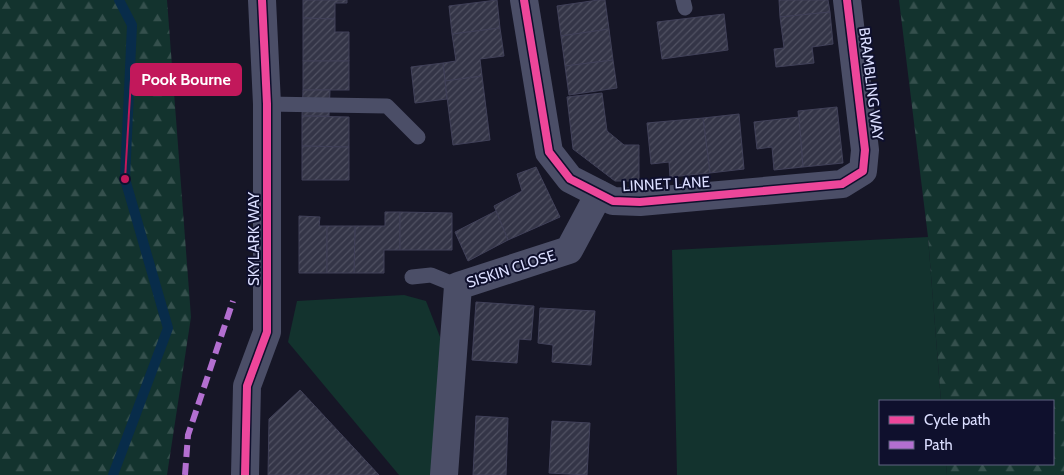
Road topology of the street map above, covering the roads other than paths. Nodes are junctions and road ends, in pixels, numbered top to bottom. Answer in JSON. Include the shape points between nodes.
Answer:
{"nodes":[{"id":1,"x":262,"y":0,"type":"edge"},
{"id":2,"x":524,"y":0,"type":"edge"},
{"id":3,"x":846,"y":0,"type":"edge"},
{"id":4,"x":268,"y":104,"type":"junction"},
{"id":5,"x":418,"y":137,"type":"dead end"},
{"id":6,"x":862,"y":171,"type":"joint"},
{"id":7,"x":599,"y":194,"type":"junction"},
{"id":8,"x":412,"y":277,"type":"dead end"},
{"id":9,"x":458,"y":286,"type":"junction"},
{"id":10,"x":245,"y":475,"type":"edge"},
{"id":11,"x":444,"y":475,"type":"edge"}],
"edges":[{"from":1,"to":4,"type":"street","name":"SKYLARK WAY"},
{"from":2,"to":7,"type":"street","name":"LINNET LANE","via":[[549,152],[570,179]]},
{"from":3,"to":6,"type":"street","name":"BRAMBLING WAY","via":[[865,150]]},
{"from":4,"to":5,"type":"lane","via":[[387,106]]},
{"from":4,"to":10,"type":"street","name":"SKYLARK WAY","via":[[267,332],[247,386]]},
{"from":6,"to":7,"type":"street","name":"LINNET LANE","via":[[842,184],[640,202],[613,200]]},
{"from":7,"to":9,"type":"street","name":"SISKIN CLOSE","via":[[570,250]]},
{"from":8,"to":9,"type":"lane","via":[[431,275]]},
{"from":9,"to":11,"type":"street","name":"SISKIN CLOSE"}]}
